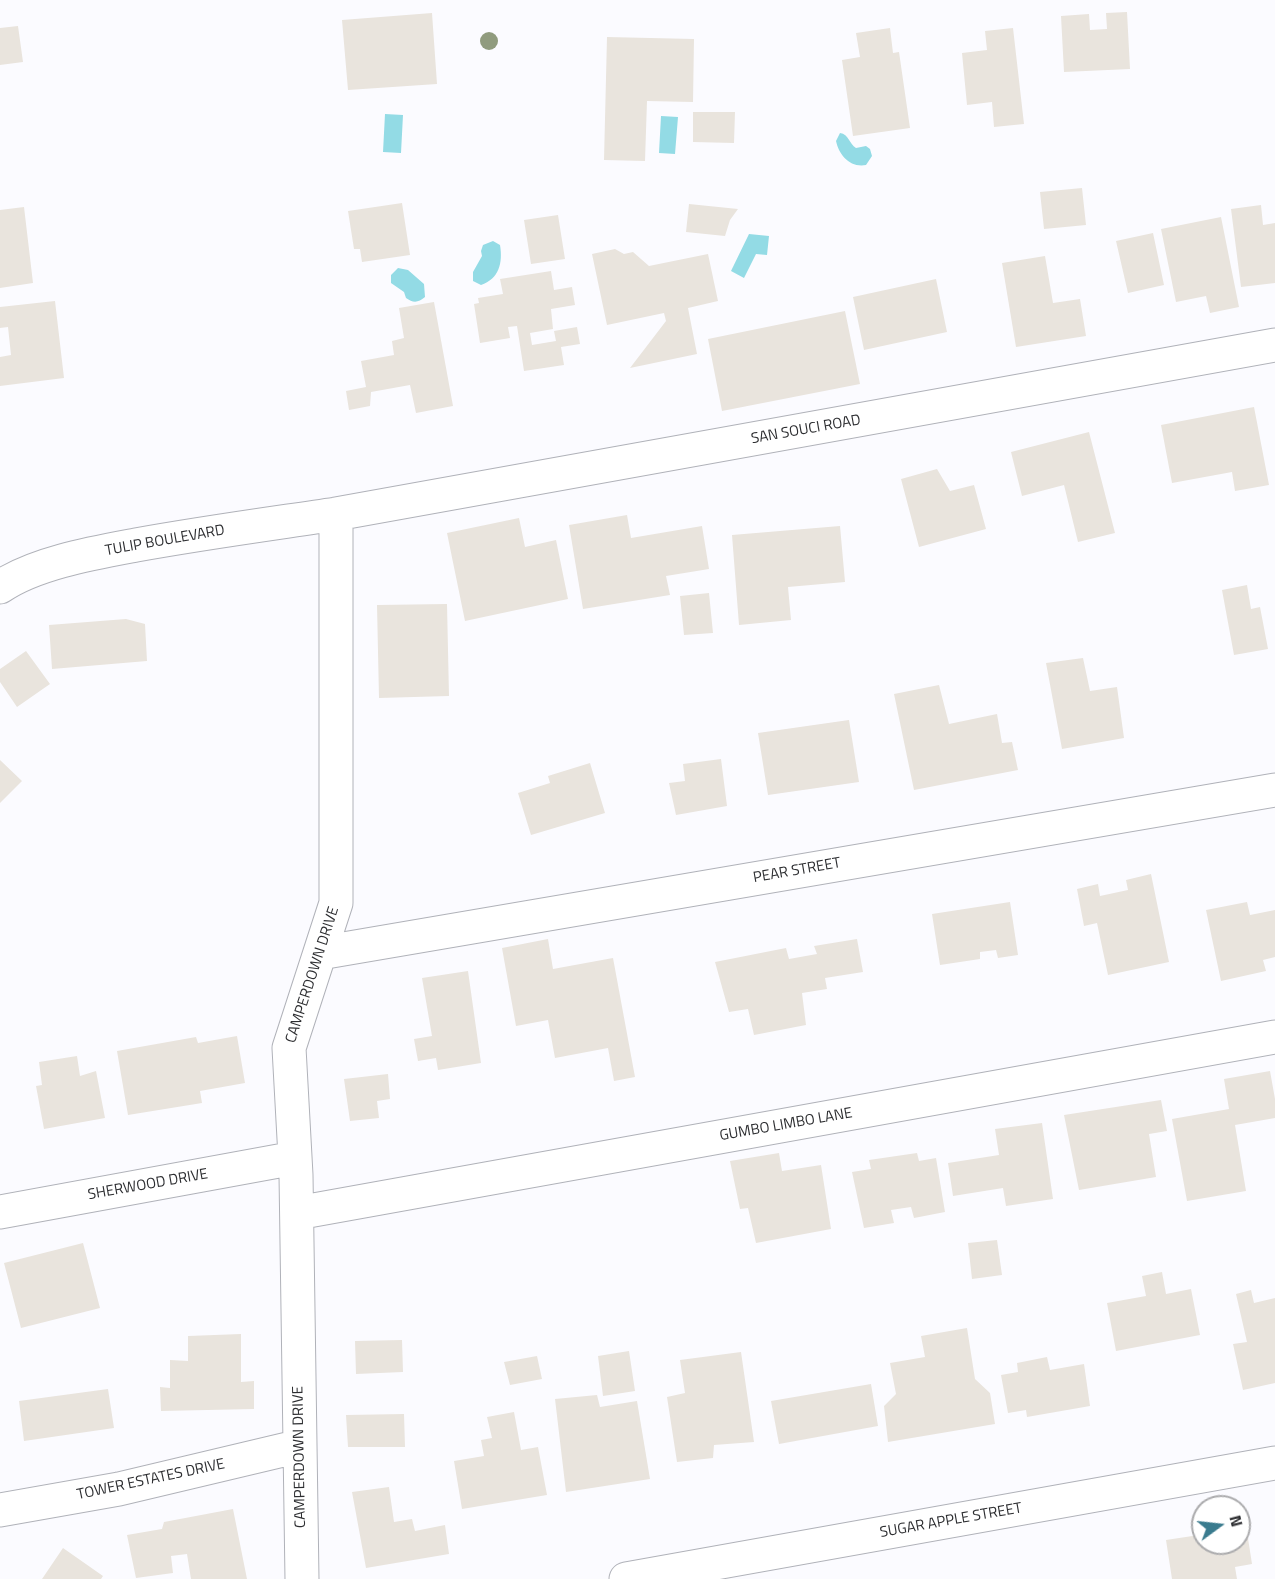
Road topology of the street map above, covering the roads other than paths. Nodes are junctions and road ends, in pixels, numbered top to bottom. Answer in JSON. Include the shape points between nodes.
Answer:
{"nodes":[{"id":1,"x":1275,"y":345,"type":"edge"},
{"id":2,"x":336,"y":514,"type":"junction"},
{"id":3,"x":0,"y":587,"type":"edge"},
{"id":4,"x":1275,"y":790,"type":"edge"},
{"id":5,"x":320,"y":953,"type":"junction"},
{"id":6,"x":1275,"y":1037,"type":"edge"},
{"id":7,"x":295,"y":1158,"type":"junction"},
{"id":8,"x":0,"y":1212,"type":"edge"},
{"id":9,"x":297,"y":1213,"type":"junction"},
{"id":10,"x":300,"y":1446,"type":"junction"},
{"id":11,"x":1275,"y":1463,"type":"edge"},
{"id":12,"x":0,"y":1510,"type":"edge"},
{"id":13,"x":302,"y":1579,"type":"edge"},
{"id":14,"x":626,"y":1579,"type":"edge"}],
"edges":[{"from":1,"to":2,"type":"street","name":"SAN SOUCI ROAD"},
{"from":2,"to":3,"type":"street","name":"TULIP BOULEVARD","via":[[87,554],[15,577]]},
{"from":2,"to":5,"type":"street","name":"CAMPERDOWN DRIVE","via":[[336,903]]},
{"from":4,"to":5,"type":"street","name":"PEAR STREET"},
{"from":5,"to":7,"type":"street","name":"CAMPERDOWN DRIVE","via":[[289,1048]]},
{"from":6,"to":9,"type":"street","name":"GUMBO LIMBO LANE"},
{"from":7,"to":8,"type":"street","name":"SHERWOOD DRIVE"},
{"from":7,"to":9,"type":"street","name":"CAMPERDOWN DRIVE"},
{"from":9,"to":10,"type":"street","name":"CAMPERDOWN DRIVE"},
{"from":10,"to":12,"type":"street","name":"TOWER ESTATES DRIVE","via":[[119,1489]]},
{"from":10,"to":13,"type":"street","name":"CAMPERDOWN DRIVE"},
{"from":11,"to":14,"type":"street","name":"SUGAR APPLE STREET"}]}
